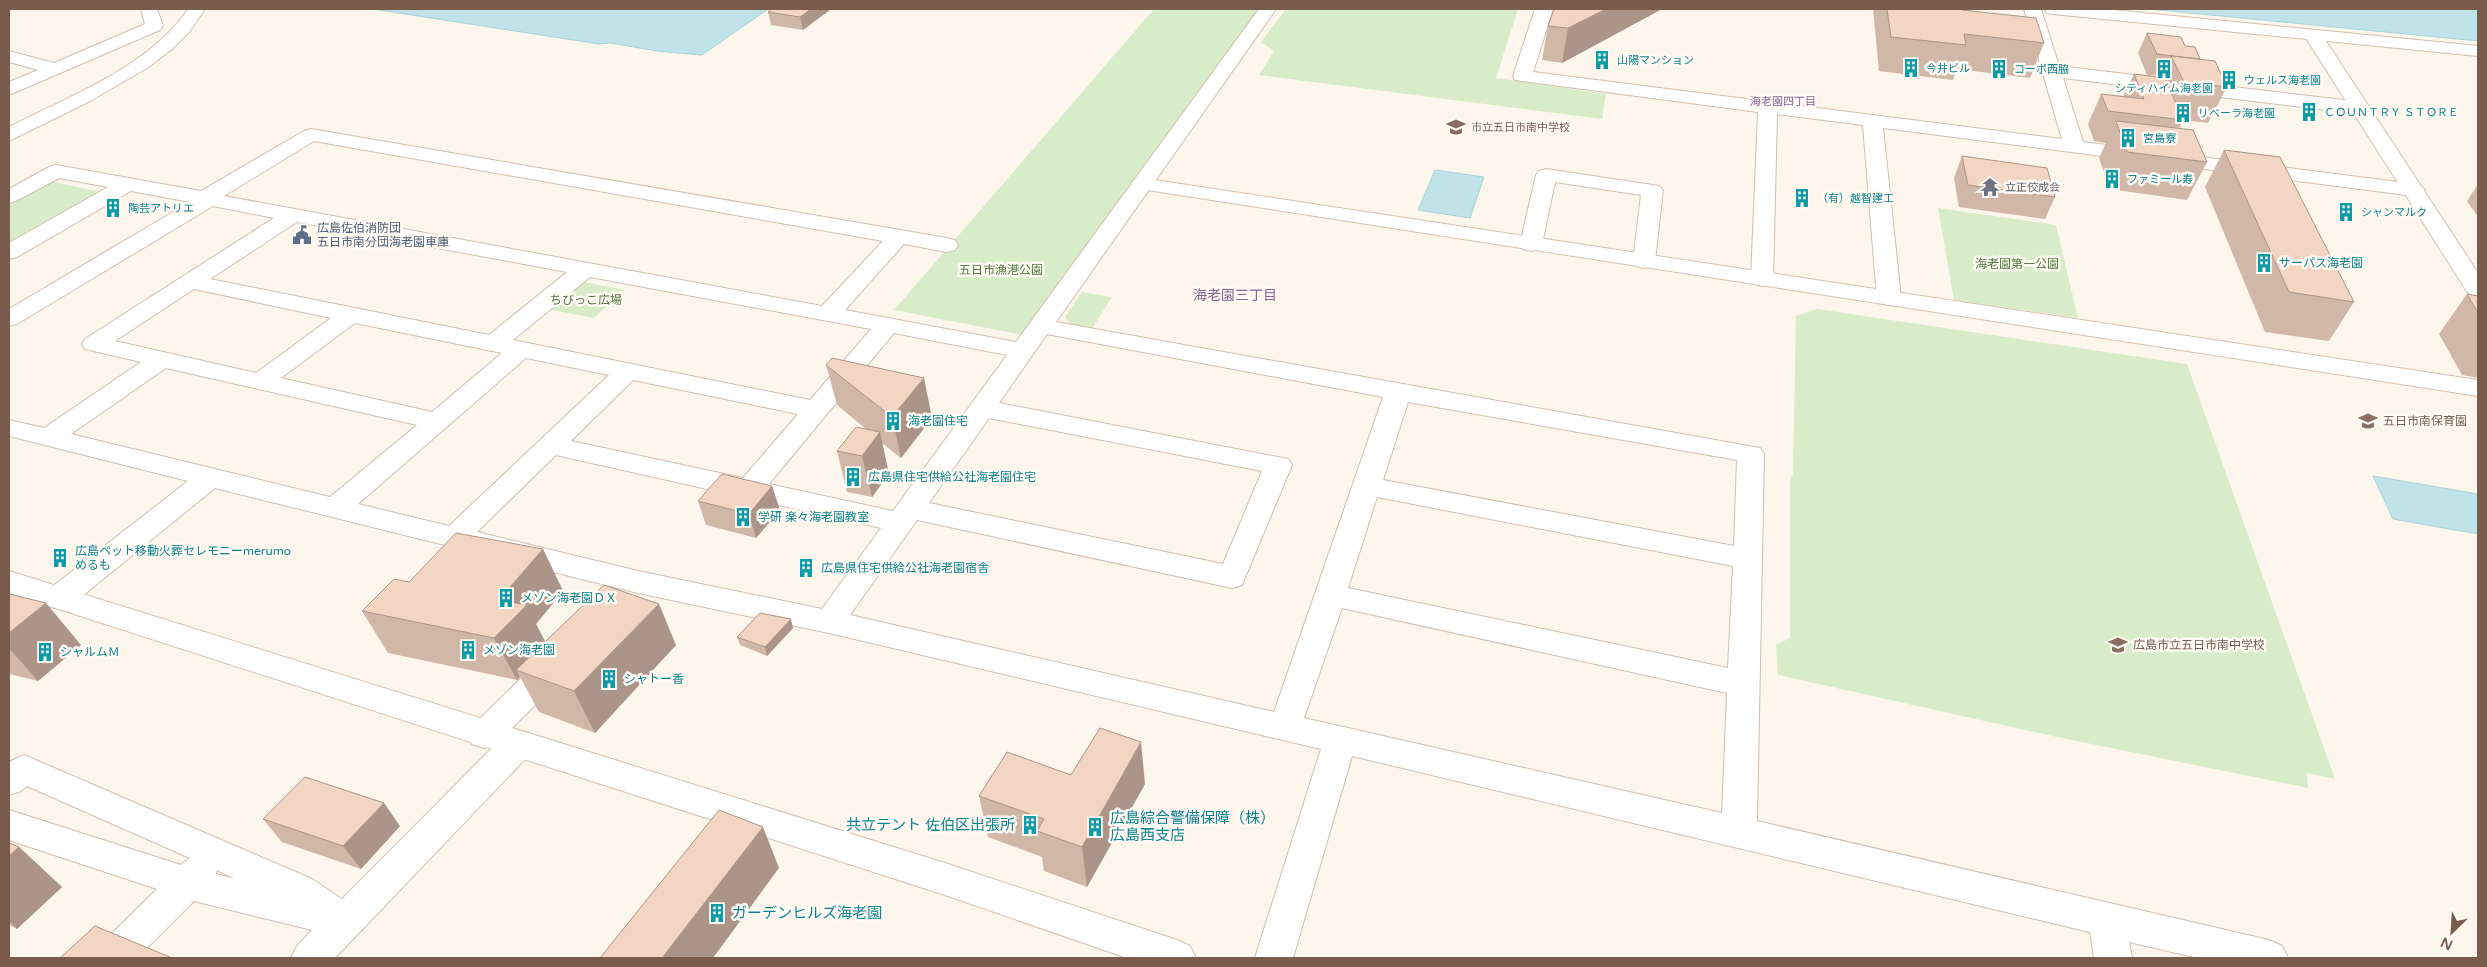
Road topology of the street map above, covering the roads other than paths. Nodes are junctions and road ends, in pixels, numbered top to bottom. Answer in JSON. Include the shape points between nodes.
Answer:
{"nodes":[{"id":1,"x":149,"y":9,"type":"edge"},
{"id":2,"x":196,"y":9,"type":"edge"},
{"id":3,"x":1267,"y":9,"type":"edge"},
{"id":4,"x":1544,"y":9,"type":"edge"},
{"id":5,"x":2033,"y":9,"type":"edge"},
{"id":6,"x":2053,"y":9,"type":"edge"},
{"id":7,"x":2313,"y":35,"type":"junction"},
{"id":8,"x":2478,"y":51,"type":"edge"},
{"id":9,"x":9,"y":56,"type":"edge"},
{"id":10,"x":55,"y":69,"type":"junction"},
{"id":11,"x":2052,"y":71,"type":"junction"},
{"id":12,"x":9,"y":89,"type":"edge"},
{"id":13,"x":1768,"y":108,"type":"junction"},
{"id":14,"x":2360,"y":108,"type":"junction"},
{"id":15,"x":1872,"y":120,"type":"junction"},
{"id":16,"x":9,"y":135,"type":"edge"},
{"id":17,"x":2074,"y":146,"type":"junction"},
{"id":18,"x":129,"y":184,"type":"junction"},
{"id":19,"x":1141,"y":184,"type":"junction"},
{"id":20,"x":2414,"y":190,"type":"junction"},
{"id":21,"x":9,"y":197,"type":"edge"},
{"id":22,"x":208,"y":198,"type":"junction"},
{"id":23,"x":293,"y":215,"type":"junction"},
{"id":24,"x":899,"y":237,"type":"junction"},
{"id":25,"x":1531,"y":244,"type":"junction"},
{"id":26,"x":947,"y":245,"type":"dead end"},
{"id":27,"x":9,"y":252,"type":"edge"},
{"id":28,"x":1644,"y":261,"type":"junction"},
{"id":29,"x":584,"y":270,"type":"junction"},
{"id":30,"x":1762,"y":279,"type":"junction"},
{"id":31,"x":191,"y":282,"type":"junction"},
{"id":32,"x":2478,"y":290,"type":"edge"},
{"id":33,"x":1889,"y":298,"type":"junction"},
{"id":34,"x":352,"y":314,"type":"junction"},
{"id":35,"x":828,"y":314,"type":"junction"},
{"id":36,"x":9,"y":319,"type":"edge"},
{"id":37,"x":888,"y":325,"type":"junction"},
{"id":38,"x":1041,"y":326,"type":"junction"},
{"id":39,"x":494,"y":343,"type":"junction"},
{"id":40,"x":522,"y":349,"type":"junction"},
{"id":41,"x":1022,"y":350,"type":"junction"},
{"id":42,"x":161,"y":360,"type":"junction"},
{"id":43,"x":628,"y":371,"type":"junction"},
{"id":44,"x":260,"y":382,"type":"junction"},
{"id":45,"x":2478,"y":388,"type":"edge"},
{"id":46,"x":1398,"y":392,"type":"junction"},
{"id":47,"x":980,"y":408,"type":"junction"},
{"id":48,"x":817,"y":410,"type":"junction"},
{"id":49,"x":437,"y":421,"type":"junction"},
{"id":50,"x":9,"y":428,"type":"edge"},
{"id":51,"x":50,"y":437,"type":"junction"},
{"id":52,"x":551,"y":445,"type":"junction"},
{"id":53,"x":209,"y":478,"type":"junction"},
{"id":54,"x":1368,"y":486,"type":"junction"},
{"id":55,"x":750,"y":489,"type":"junction"},
{"id":56,"x":336,"y":507,"type":"junction"},
{"id":57,"x":905,"y":516,"type":"junction"},
{"id":58,"x":456,"y":536,"type":"junction"},
{"id":59,"x":1749,"y":559,"type":"junction"},
{"id":60,"x":9,"y":582,"type":"edge"},
{"id":61,"x":1331,"y":595,"type":"junction"},
{"id":62,"x":59,"y":598,"type":"junction"},
{"id":63,"x":829,"y":622,"type":"junction"},
{"id":64,"x":575,"y":645,"type":"edge"},
{"id":65,"x":1745,"y":684,"type":"junction"},
{"id":66,"x":1284,"y":727,"type":"junction"},
{"id":67,"x":484,"y":735,"type":"junction"},
{"id":68,"x":1340,"y":740,"type":"junction"},
{"id":69,"x":517,"y":745,"type":"junction"},
{"id":70,"x":9,"y":781,"type":"edge"},
{"id":71,"x":9,"y":826,"type":"edge"},
{"id":72,"x":1739,"y":832,"type":"junction"},
{"id":73,"x":216,"y":852,"type":"junction"},
{"id":74,"x":187,"y":883,"type":"junction"},
{"id":75,"x":2107,"y":920,"type":"junction"},
{"id":76,"x":345,"y":922,"type":"junction"},
{"id":77,"x":112,"y":958,"type":"edge"},
{"id":78,"x":310,"y":958,"type":"edge"},
{"id":79,"x":1176,"y":958,"type":"edge"},
{"id":80,"x":1274,"y":958,"type":"edge"},
{"id":81,"x":2113,"y":958,"type":"edge"},
{"id":82,"x":2269,"y":958,"type":"edge"}],
"edges":[{"from":1,"to":10,"type":"street","via":[[154,26]]},
{"from":2,"to":16,"type":"street","via":[[178,33],[148,58]]},
{"from":3,"to":19,"type":"street"},
{"from":4,"to":13,"type":"street","via":[[1522,76]]},
{"from":5,"to":11,"type":"street"},
{"from":6,"to":7,"type":"street"},
{"from":7,"to":8,"type":"street"},
{"from":7,"to":14,"type":"street"},
{"from":9,"to":10,"type":"street"},
{"from":10,"to":12,"type":"street"},
{"from":11,"to":14,"type":"street"},
{"from":11,"to":17,"type":"street"},
{"from":13,"to":15,"type":"street"},
{"from":13,"to":30,"type":"street"},
{"from":14,"to":20,"type":"street"},
{"from":15,"to":17,"type":"street"},
{"from":15,"to":33,"type":"street"},
{"from":17,"to":20,"type":"street"},
{"from":18,"to":21,"type":"street","via":[[56,171]]},
{"from":18,"to":22,"type":"street"},
{"from":18,"to":27,"type":"street"},
{"from":19,"to":25,"type":"street"},
{"from":19,"to":38,"type":"street"},
{"from":20,"to":32,"type":"street"},
{"from":22,"to":23,"type":"street"},
{"from":22,"to":24,"type":"street","via":[[311,135]]},
{"from":22,"to":36,"type":"street"},
{"from":23,"to":29,"type":"street"},
{"from":23,"to":31,"type":"street"},
{"from":24,"to":26,"type":"street"},
{"from":24,"to":35,"type":"street"},
{"from":25,"to":28,"type":"street"},
{"from":25,"to":28,"type":"street","via":[[1546,175],[1652,190]]},
{"from":28,"to":30,"type":"street"},
{"from":29,"to":35,"type":"street"},
{"from":29,"to":39,"type":"street"},
{"from":30,"to":33,"type":"street"},
{"from":31,"to":34,"type":"street"},
{"from":31,"to":42,"type":"street","via":[[94,344]]},
{"from":33,"to":45,"type":"street"},
{"from":34,"to":39,"type":"street"},
{"from":34,"to":44,"type":"street"},
{"from":35,"to":37,"type":"street"},
{"from":37,"to":41,"type":"street"},
{"from":37,"to":48,"type":"street"},
{"from":38,"to":41,"type":"street"},
{"from":38,"to":46,"type":"street"},
{"from":39,"to":40,"type":"street"},
{"from":40,"to":43,"type":"street"},
{"from":40,"to":49,"type":"street"},
{"from":41,"to":47,"type":"street"},
{"from":42,"to":44,"type":"street"},
{"from":42,"to":51,"type":"street"},
{"from":43,"to":48,"type":"street"},
{"from":43,"to":52,"type":"street"},
{"from":44,"to":49,"type":"street"},
{"from":46,"to":54,"type":"street"},
{"from":46,"to":59,"type":"street","via":[[1751,454]]},
{"from":47,"to":57,"type":"street"},
{"from":47,"to":57,"type":"street","via":[[1278,466],[1232,577]]},
{"from":48,"to":55,"type":"street"},
{"from":49,"to":56,"type":"street"},
{"from":50,"to":51,"type":"street"},
{"from":51,"to":53,"type":"street"},
{"from":52,"to":55,"type":"street"},
{"from":52,"to":58,"type":"street"},
{"from":53,"to":56,"type":"street"},
{"from":53,"to":62,"type":"street"},
{"from":54,"to":59,"type":"street"},
{"from":54,"to":61,"type":"street"},
{"from":55,"to":57,"type":"street"},
{"from":56,"to":58,"type":"street"},
{"from":57,"to":63,"type":"street"},
{"from":58,"to":63,"type":"street","via":[[627,593]]},
{"from":59,"to":65,"type":"street"},
{"from":60,"to":62,"type":"street"},
{"from":61,"to":65,"type":"street"},
{"from":61,"to":66,"type":"street"},
{"from":62,"to":67,"type":"street"},
{"from":63,"to":66,"type":"street"},
{"from":64,"to":67,"type":"street"},
{"from":65,"to":72,"type":"street"},
{"from":66,"to":68,"type":"street"},
{"from":67,"to":69,"type":"street"},
{"from":68,"to":72,"type":"street"},
{"from":68,"to":80,"type":"street"},
{"from":69,"to":76,"type":"street"},
{"from":69,"to":79,"type":"street","via":[[945,879]]},
{"from":70,"to":73,"type":"street","via":[[24,769]]},
{"from":71,"to":74,"type":"street"},
{"from":72,"to":75,"type":"street"},
{"from":73,"to":74,"type":"street"},
{"from":73,"to":76,"type":"street","via":[[299,890]]},
{"from":74,"to":76,"type":"street"},
{"from":74,"to":77,"type":"street"},
{"from":75,"to":81,"type":"street"},
{"from":75,"to":82,"type":"street"},
{"from":76,"to":78,"type":"street"}]}
